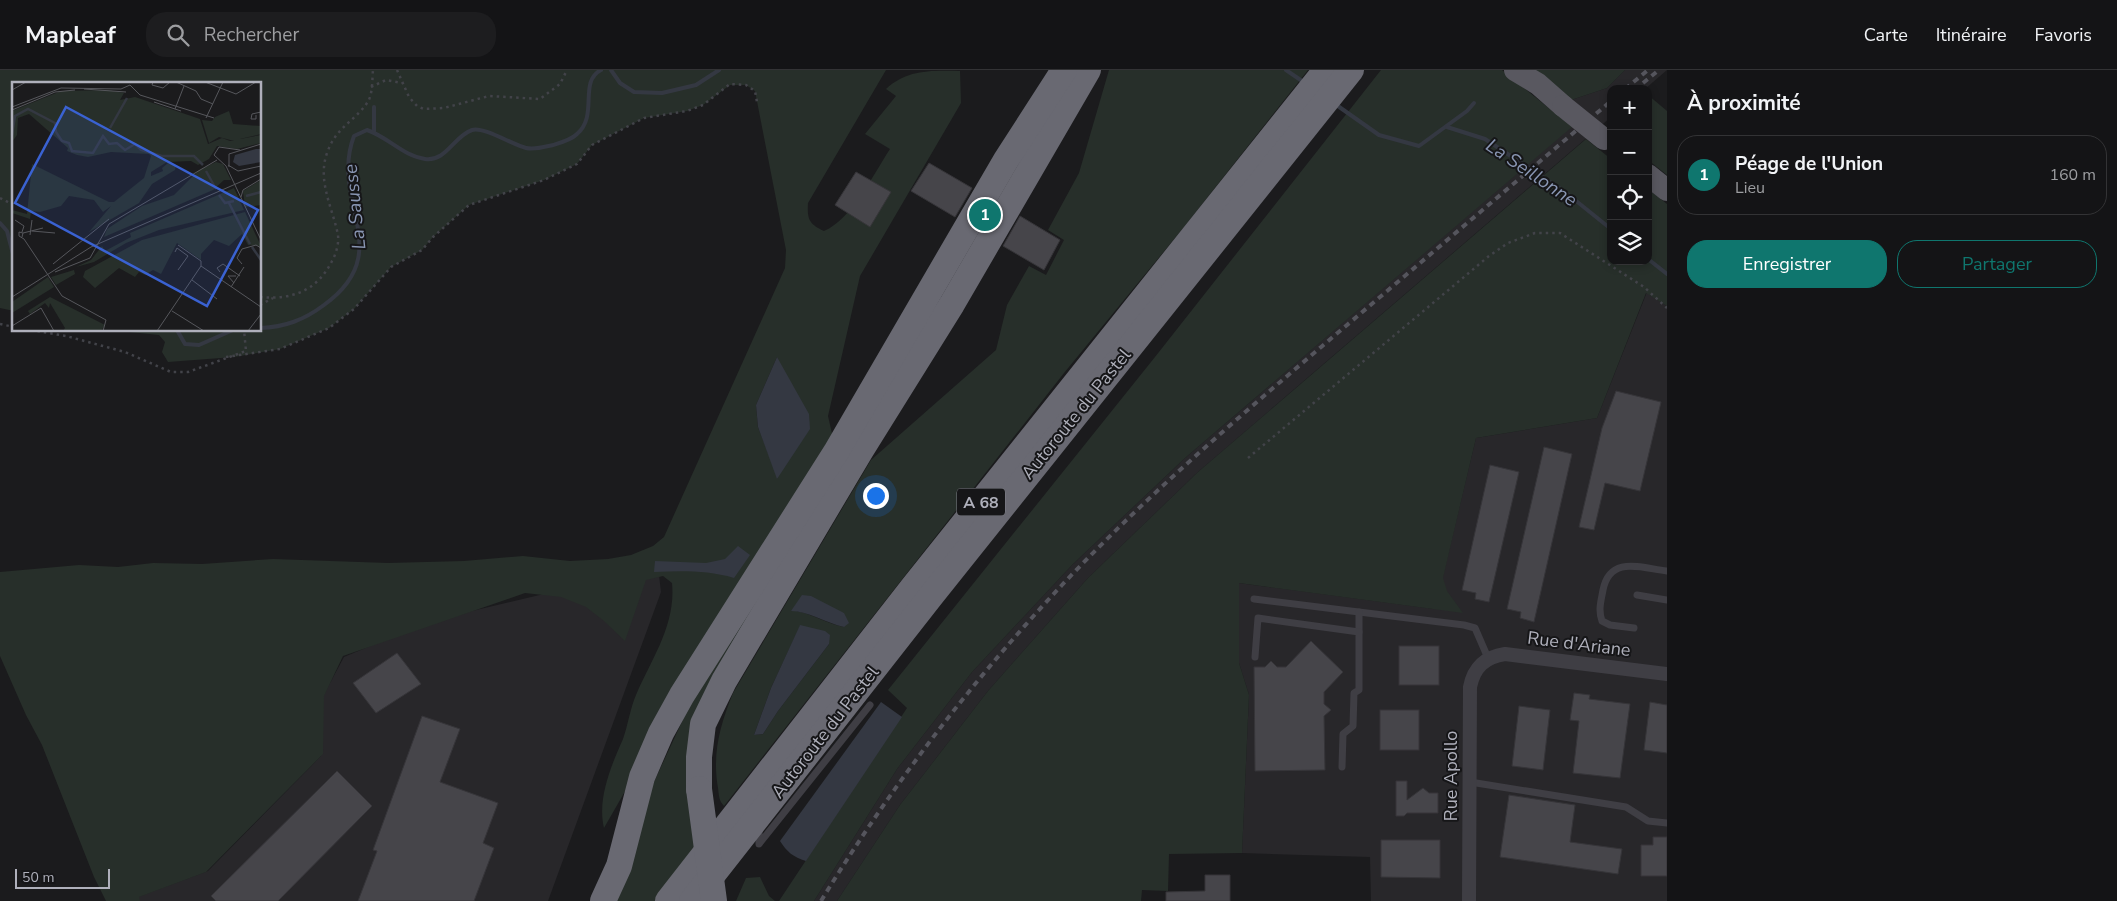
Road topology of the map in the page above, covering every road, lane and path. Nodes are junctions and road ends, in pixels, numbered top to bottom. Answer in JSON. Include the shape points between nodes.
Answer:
{"nodes":[{"id":1,"x":373,"y":70,"type":"edge"},
{"id":2,"x":397,"y":70,"type":"edge"},
{"id":3,"x":567,"y":70,"type":"edge"},
{"id":4,"x":1064,"y":70,"type":"edge"},
{"id":5,"x":1088,"y":70,"type":"edge"},
{"id":6,"x":1515,"y":70,"type":"edge"},
{"id":7,"x":1339,"y":75,"type":"edge"},
{"id":8,"x":1532,"y":77,"type":"edge"},
{"id":9,"x":402,"y":83,"type":"junction"},
{"id":10,"x":372,"y":88,"type":"junction"},
{"id":11,"x":757,"y":102,"type":"dead end"},
{"id":12,"x":1306,"y":111,"type":"junction"},
{"id":13,"x":1607,"y":141,"type":"edge"},
{"id":14,"x":1652,"y":178,"type":"edge"},
{"id":15,"x":1667,"y":190,"type":"edge"},
{"id":16,"x":0,"y":198,"type":"edge"},
{"id":17,"x":12,"y":204,"type":"edge"},
{"id":18,"x":261,"y":297,"type":"edge"},
{"id":19,"x":273,"y":298,"type":"junction"},
{"id":20,"x":261,"y":304,"type":"edge"},
{"id":21,"x":1667,"y":308,"type":"edge"},
{"id":22,"x":37,"y":331,"type":"edge"},
{"id":23,"x":244,"y":331,"type":"edge"},
{"id":24,"x":226,"y":357,"type":"junction"},
{"id":25,"x":1248,"y":458,"type":"dead end"},
{"id":26,"x":1667,"y":571,"type":"edge"},
{"id":27,"x":1637,"y":595,"type":"dead end"},
{"id":28,"x":1254,"y":598,"type":"dead end"},
{"id":29,"x":1667,"y":600,"type":"edge"},
{"id":30,"x":1359,"y":612,"type":"junction"},
{"id":31,"x":1634,"y":628,"type":"dead end"},
{"id":32,"x":1359,"y":632,"type":"junction"},
{"id":33,"x":1255,"y":656,"type":"dead end"},
{"id":34,"x":1488,"y":658,"type":"junction"},
{"id":35,"x":1667,"y":674,"type":"edge"},
{"id":36,"x":870,"y":706,"type":"dead end"},
{"id":37,"x":1342,"y":767,"type":"dead end"},
{"id":38,"x":1470,"y":782,"type":"junction"},
{"id":39,"x":759,"y":815,"type":"junction"},
{"id":40,"x":1667,"y":823,"type":"edge"},
{"id":41,"x":603,"y":901,"type":"edge"},
{"id":42,"x":668,"y":901,"type":"edge"},
{"id":43,"x":692,"y":901,"type":"edge"},
{"id":44,"x":714,"y":901,"type":"edge"},
{"id":45,"x":1469,"y":901,"type":"edge"}],
"edges":[{"from":1,"to":10,"type":"path"},
{"from":2,"to":9,"type":"path"},
{"from":3,"to":9,"type":"path","via":[[560,84],[540,99],[489,96],[433,110],[417,106]]},
{"from":4,"to":41,"type":"highway","via":[[1006,160],[836,452],[682,695],[642,777],[619,866]]},
{"from":5,"to":44,"type":"highway","bridge":true,"via":[[952,304],[724,681],[703,724],[699,789]]},
{"from":6,"to":8,"type":"main road"},
{"from":7,"to":12,"type":"highway","name":"Autoroute du Pastel","number":"A 68"},
{"from":8,"to":13,"type":"main road","bridge":true},
{"from":9,"to":10,"type":"path","via":[[386,80]]},
{"from":10,"to":19,"type":"path","via":[[368,102],[344,125],[327,153],[326,192],[338,236],[336,254],[313,287],[297,294]]},
{"from":11,"to":24,"type":"path","via":[[755,90],[746,85],[730,84],[702,105],[688,111],[644,118],[592,145],[577,164],[544,180],[469,205],[422,250],[391,267],[354,309],[329,328],[280,349]]},
{"from":12,"to":39,"type":"highway","name":"Autoroute du Pastel","number":"A 68"},
{"from":12,"to":42,"type":"highway","name":"Autoroute du Pastel","number":"A 68","via":[[907,594]]},
{"from":14,"to":15,"type":"main road"},
{"from":16,"to":17,"type":"path"},
{"from":18,"to":19,"type":"path"},
{"from":19,"to":20,"type":"path"},
{"from":21,"to":25,"type":"path","via":[[1644,287],[1560,233],[1536,233],[1508,242]]},
{"from":22,"to":24,"type":"path","via":[[126,352],[172,372],[188,372]]},
{"from":23,"to":24,"type":"path","via":[[246,351]]},
{"from":26,"to":31,"type":"lane","via":[[1624,566],[1613,569],[1605,578],[1599,612],[1602,620],[1610,625]]},
{"from":27,"to":29,"type":"lane"},
{"from":28,"to":30,"type":"lane"},
{"from":30,"to":32,"type":"lane"},
{"from":30,"to":34,"type":"lane","via":[[1475,628]]},
{"from":32,"to":33,"type":"lane","via":[[1258,618]]},
{"from":32,"to":37,"type":"lane","via":[[1358,690],[1354,693],[1352,726],[1343,734]]},
{"from":34,"to":35,"type":"street","name":"Rue d'Ariane","via":[[1504,654]]},
{"from":34,"to":38,"type":"street","name":"Rue Apollo","via":[[1477,666],[1470,687]]},
{"from":36,"to":39,"type":"lane","via":[[759,844]]},
{"from":38,"to":40,"type":"lane","via":[[1626,807],[1648,821]]},
{"from":38,"to":45,"type":"street","name":"Rue Apollo"},
{"from":39,"to":43,"type":"highway","name":"Autoroute du Pastel","number":"A 68"}]}
